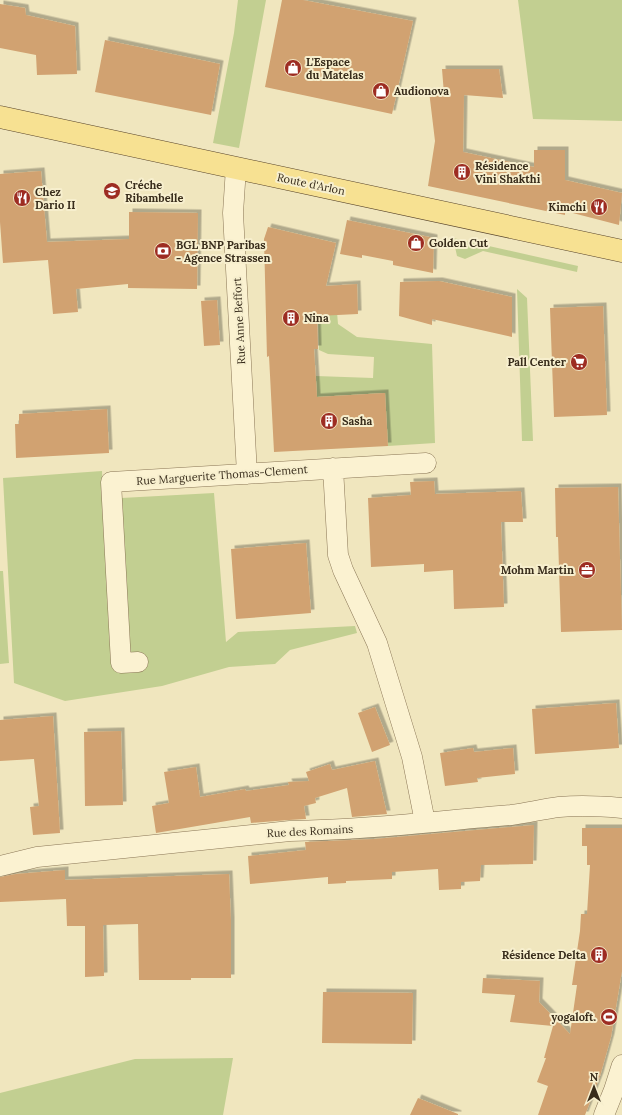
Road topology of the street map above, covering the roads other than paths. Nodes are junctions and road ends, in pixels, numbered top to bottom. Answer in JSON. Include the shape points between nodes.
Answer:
{"nodes":[{"id":1,"x":0,"y":117,"type":"edge"},
{"id":2,"x":236,"y":168,"type":"junction"},
{"id":3,"x":622,"y":252,"type":"edge"},
{"id":4,"x":426,"y":463,"type":"dead end"},
{"id":5,"x":334,"y":468,"type":"junction"},
{"id":6,"x":247,"y":474,"type":"junction"},
{"id":7,"x":138,"y":662,"type":"dead end"},
{"id":8,"x":622,"y":808,"type":"edge"},
{"id":9,"x":425,"y":822,"type":"junction"},
{"id":10,"x":0,"y":866,"type":"edge"},
{"id":11,"x":622,"y":1065,"type":"edge"},
{"id":12,"x":604,"y":1115,"type":"edge"}],
"edges":[{"from":1,"to":2,"type":"main road","name":"Route d'Arlon"},
{"from":2,"to":3,"type":"main road","name":"Route d'Arlon"},
{"from":2,"to":6,"type":"street","name":"Rue Anne Beffort","via":[[233,214]]},
{"from":4,"to":5,"type":"street","name":"Rue Marguerite Thomas-Clement"},
{"from":5,"to":6,"type":"street","name":"Rue Marguerite Thomas-Clement"},
{"from":5,"to":9,"type":"street","via":[[338,555],[377,643],[412,757]]},
{"from":6,"to":7,"type":"street","name":"Rue Marguerite Thomas-Clement","via":[[111,482],[121,663]]},
{"from":8,"to":9,"type":"street","name":"Rue des Romains","via":[[559,807],[525,813]]},
{"from":9,"to":10,"type":"street","name":"Rue des Romains","via":[[332,830],[290,830],[37,857]]},
{"from":11,"to":12,"type":"street"}]}
